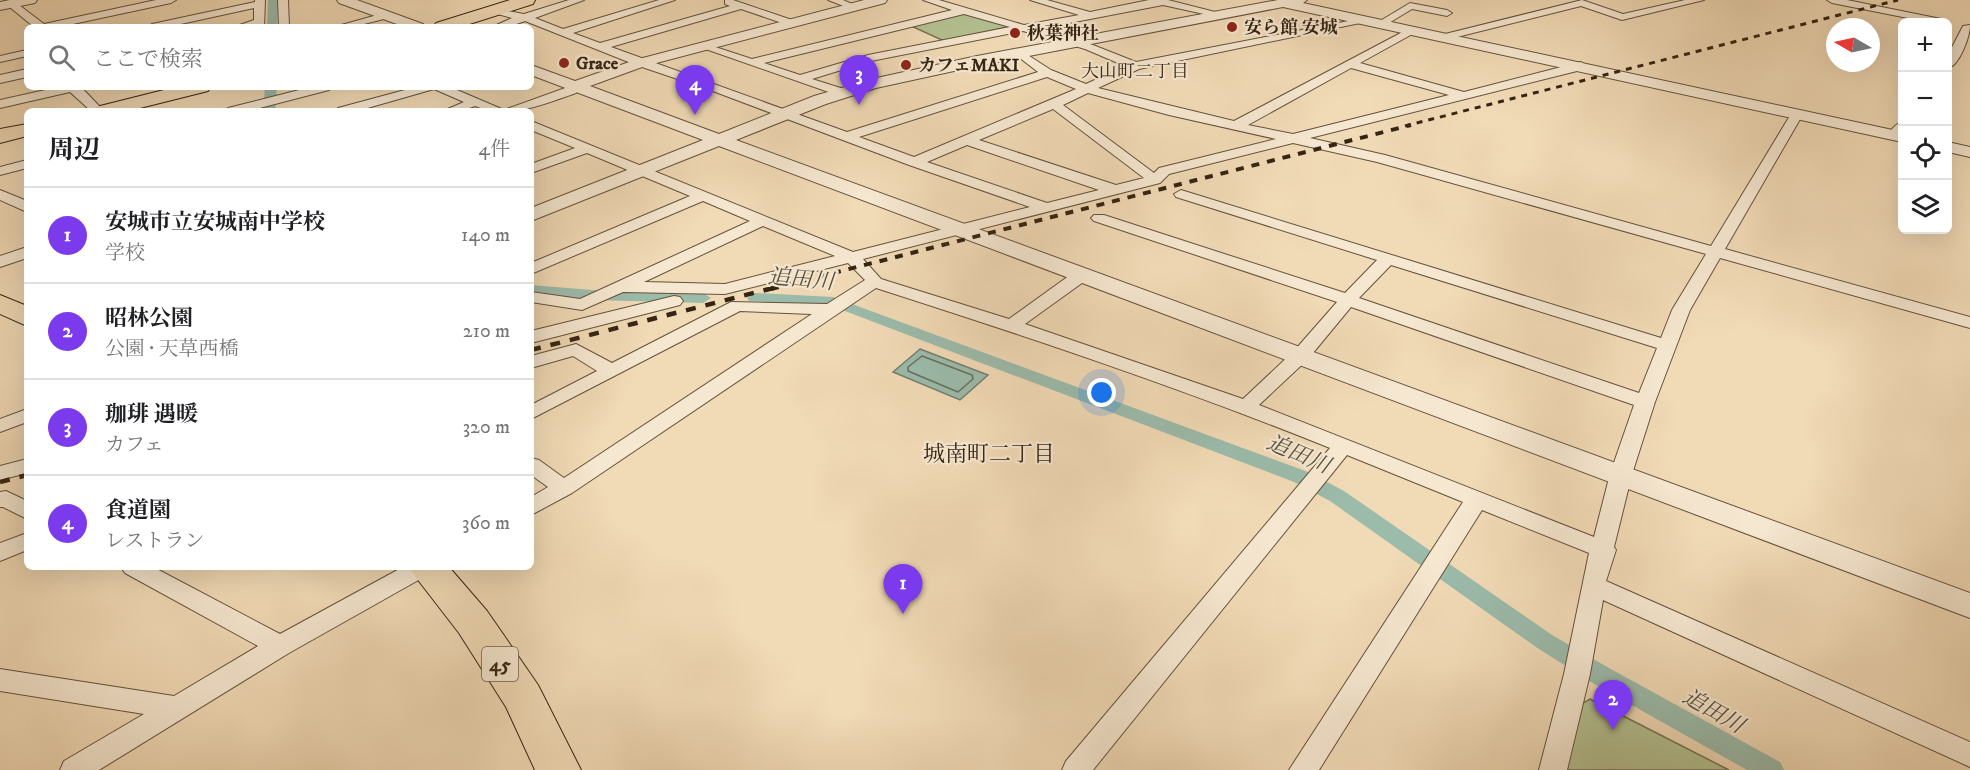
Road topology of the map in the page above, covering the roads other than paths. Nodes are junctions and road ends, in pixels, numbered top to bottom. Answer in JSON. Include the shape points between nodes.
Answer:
{"nodes":[{"id":1,"x":30,"y":0,"type":"edge"},
{"id":2,"x":122,"y":0,"type":"edge"},
{"id":3,"x":171,"y":0,"type":"edge"},
{"id":4,"x":283,"y":0,"type":"edge"},
{"id":5,"x":344,"y":0,"type":"edge"},
{"id":6,"x":527,"y":0,"type":"edge"},
{"id":7,"x":579,"y":0,"type":"edge"},
{"id":8,"x":670,"y":0,"type":"edge"},
{"id":9,"x":723,"y":0,"type":"edge"},
{"id":10,"x":833,"y":0,"type":"edge"},
{"id":11,"x":880,"y":0,"type":"edge"},
{"id":12,"x":928,"y":0,"type":"edge"},
{"id":13,"x":1035,"y":0,"type":"edge"},
{"id":14,"x":1699,"y":0,"type":"edge"},
{"id":15,"x":1832,"y":0,"type":"edge"},
{"id":16,"x":1158,"y":1,"type":"edge"},
{"id":17,"x":1285,"y":1,"type":"edge"},
{"id":18,"x":260,"y":2,"type":"edge"},
{"id":19,"x":6,"y":5,"type":"edge"},
{"id":20,"x":741,"y":6,"type":"junction"},
{"id":21,"x":854,"y":7,"type":"junction"},
{"id":22,"x":135,"y":8,"type":"junction"},
{"id":23,"x":1448,"y":8,"type":"dead end"},
{"id":24,"x":963,"y":11,"type":"junction"},
{"id":25,"x":1090,"y":14,"type":"junction"},
{"id":26,"x":388,"y":15,"type":"junction"},
{"id":27,"x":1222,"y":15,"type":"junction"},
{"id":28,"x":526,"y":18,"type":"junction"},
{"id":29,"x":1921,"y":18,"type":"edge"},
{"id":30,"x":494,"y":19,"type":"edge"},
{"id":31,"x":1360,"y":20,"type":"junction"},
{"id":32,"x":791,"y":23,"type":"junction"},
{"id":33,"x":37,"y":24,"type":"edge"},
{"id":34,"x":57,"y":24,"type":"edge"},
{"id":35,"x":164,"y":24,"type":"edge"},
{"id":36,"x":176,"y":24,"type":"edge"},
{"id":37,"x":259,"y":24,"type":"edge"},
{"id":38,"x":284,"y":24,"type":"edge"},
{"id":39,"x":351,"y":24,"type":"edge"},
{"id":40,"x":410,"y":24,"type":"edge"},
{"id":41,"x":462,"y":24,"type":"edge"},
{"id":42,"x":1380,"y":24,"type":"junction"},
{"id":43,"x":903,"y":25,"type":"junction"},
{"id":44,"x":1952,"y":25,"type":"edge"},
{"id":45,"x":1968,"y":27,"type":"edge"},
{"id":46,"x":1022,"y":28,"type":"junction"},
{"id":47,"x":1412,"y":30,"type":"junction"},
{"id":48,"x":564,"y":32,"type":"junction"},
{"id":49,"x":1445,"y":37,"type":"junction"},
{"id":50,"x":1073,"y":43,"type":"junction"},
{"id":51,"x":941,"y":44,"type":"junction"},
{"id":52,"x":703,"y":46,"type":"junction"},
{"id":53,"x":600,"y":47,"type":"junction"},
{"id":54,"x":1020,"y":53,"type":"junction"},
{"id":55,"x":24,"y":54,"type":"edge"},
{"id":56,"x":1952,"y":56,"type":"edge"},
{"id":57,"x":0,"y":59,"type":"edge"},
{"id":58,"x":752,"y":62,"type":"junction"},
{"id":59,"x":640,"y":63,"type":"junction"},
{"id":60,"x":1351,"y":64,"type":"junction"},
{"id":61,"x":1135,"y":66,"type":"junction"},
{"id":62,"x":1581,"y":66,"type":"junction"},
{"id":63,"x":534,"y":71,"type":"edge"},
{"id":64,"x":1047,"y":73,"type":"junction"},
{"id":65,"x":24,"y":74,"type":"edge"},
{"id":66,"x":801,"y":78,"type":"junction"},
{"id":67,"x":0,"y":79,"type":"edge"},
{"id":68,"x":575,"y":86,"type":"junction"},
{"id":69,"x":1088,"y":88,"type":"junction"},
{"id":70,"x":61,"y":90,"type":"edge"},
{"id":71,"x":77,"y":90,"type":"edge"},
{"id":72,"x":189,"y":90,"type":"edge"},
{"id":73,"x":259,"y":90,"type":"edge"},
{"id":74,"x":314,"y":90,"type":"edge"},
{"id":75,"x":419,"y":90,"type":"edge"},
{"id":76,"x":446,"y":90,"type":"edge"},
{"id":77,"x":843,"y":93,"type":"junction"},
{"id":78,"x":1462,"y":95,"type":"junction"},
{"id":79,"x":475,"y":102,"type":"junction"},
{"id":80,"x":0,"y":104,"type":"edge"},
{"id":81,"x":1054,"y":104,"type":"junction"},
{"id":82,"x":262,"y":105,"type":"edge"},
{"id":83,"x":95,"y":108,"type":"edge"},
{"id":84,"x":115,"y":108,"type":"edge"},
{"id":85,"x":354,"y":108,"type":"edge"},
{"id":86,"x":458,"y":108,"type":"edge"},
{"id":87,"x":490,"y":108,"type":"edge"},
{"id":88,"x":519,"y":108,"type":"edge"},
{"id":89,"x":786,"y":114,"type":"junction"},
{"id":90,"x":1797,"y":114,"type":"junction"},
{"id":91,"x":534,"y":126,"type":"edge"},
{"id":92,"x":1235,"y":126,"type":"junction"},
{"id":93,"x":24,"y":130,"type":"edge"},
{"id":94,"x":1898,"y":133,"type":"edge"},
{"id":95,"x":0,"y":136,"type":"edge"},
{"id":96,"x":848,"y":136,"type":"junction"},
{"id":97,"x":1297,"y":139,"type":"junction"},
{"id":98,"x":720,"y":140,"type":"junction"},
{"id":99,"x":965,"y":140,"type":"junction"},
{"id":100,"x":587,"y":148,"type":"junction"},
{"id":101,"x":1952,"y":148,"type":"edge"},
{"id":102,"x":1970,"y":152,"type":"edge"},
{"id":103,"x":914,"y":162,"type":"junction"},
{"id":104,"x":24,"y":165,"type":"edge"},
{"id":105,"x":534,"y":168,"type":"edge"},
{"id":106,"x":642,"y":170,"type":"junction"},
{"id":107,"x":0,"y":171,"type":"edge"},
{"id":108,"x":1155,"y":180,"type":"junction"},
{"id":109,"x":1115,"y":190,"type":"junction"},
{"id":110,"x":0,"y":194,"type":"edge"},
{"id":111,"x":1180,"y":194,"type":"dead end"},
{"id":112,"x":703,"y":196,"type":"junction"},
{"id":113,"x":23,"y":202,"type":"edge"},
{"id":114,"x":1045,"y":207,"type":"junction"},
{"id":115,"x":534,"y":214,"type":"edge"},
{"id":116,"x":1099,"y":218,"type":"dead end"},
{"id":117,"x":764,"y":220,"type":"junction"},
{"id":118,"x":961,"y":229,"type":"junction"},
{"id":119,"x":1717,"y":252,"type":"junction"},
{"id":120,"x":24,"y":253,"type":"edge"},
{"id":121,"x":852,"y":257,"type":"junction"},
{"id":122,"x":1388,"y":258,"type":"junction"},
{"id":123,"x":0,"y":262,"type":"edge"},
{"id":124,"x":534,"y":268,"type":"edge"},
{"id":125,"x":1083,"y":274,"type":"junction"},
{"id":126,"x":874,"y":282,"type":"junction"},
{"id":127,"x":601,"y":296,"type":"junction"},
{"id":128,"x":534,"y":297,"type":"edge"},
{"id":129,"x":1348,"y":300,"type":"junction"},
{"id":130,"x":674,"y":301,"type":"dead end"},
{"id":131,"x":0,"y":303,"type":"edge"},
{"id":132,"x":836,"y":305,"type":"junction"},
{"id":133,"x":24,"y":315,"type":"edge"},
{"id":134,"x":596,"y":321,"type":"junction"},
{"id":135,"x":1970,"y":323,"type":"edge"},
{"id":136,"x":1011,"y":326,"type":"junction"},
{"id":137,"x":534,"y":336,"type":"edge"},
{"id":138,"x":1668,"y":346,"type":"junction"},
{"id":139,"x":1301,"y":355,"type":"junction"},
{"id":140,"x":534,"y":361,"type":"edge"},
{"id":141,"x":611,"y":371,"type":"junction"},
{"id":142,"x":1645,"y":402,"type":"junction"},
{"id":143,"x":1246,"y":407,"type":"junction"},
{"id":144,"x":534,"y":411,"type":"edge"},
{"id":145,"x":24,"y":417,"type":"edge"},
{"id":146,"x":0,"y":426,"type":"edge"},
{"id":147,"x":1343,"y":446,"type":"junction"},
{"id":148,"x":24,"y":467,"type":"edge"},
{"id":149,"x":534,"y":467,"type":"edge"},
{"id":150,"x":0,"y":473,"type":"edge"},
{"id":151,"x":1621,"y":474,"type":"junction"},
{"id":152,"x":564,"y":489,"type":"junction"},
{"id":153,"x":8,"y":496,"type":"edge"},
{"id":154,"x":1476,"y":499,"type":"junction"},
{"id":155,"x":534,"y":505,"type":"edge"},
{"id":156,"x":24,"y":509,"type":"edge"},
{"id":157,"x":24,"y":542,"type":"edge"},
{"id":158,"x":1604,"y":550,"type":"junction"},
{"id":159,"x":0,"y":553,"type":"edge"},
{"id":160,"x":139,"y":570,"type":"edge"},
{"id":161,"x":418,"y":570,"type":"edge"},
{"id":162,"x":430,"y":570,"type":"edge"},
{"id":163,"x":1593,"y":585,"type":"junction"},
{"id":164,"x":1970,"y":606,"type":"edge"},
{"id":165,"x":280,"y":646,"type":"junction"},
{"id":166,"x":0,"y":680,"type":"edge"},
{"id":167,"x":177,"y":708,"type":"junction"},
{"id":168,"x":1970,"y":755,"type":"edge"},
{"id":169,"x":74,"y":770,"type":"edge"},
{"id":170,"x":558,"y":770,"type":"edge"},
{"id":171,"x":1076,"y":770,"type":"edge"},
{"id":172,"x":1303,"y":770,"type":"edge"},
{"id":173,"x":1553,"y":770,"type":"edge"}],
"edges":[{"from":1,"to":19,"type":"street"},
{"from":2,"to":22,"type":"street"},
{"from":3,"to":22,"type":"street"},
{"from":4,"to":38,"type":"street"},
{"from":5,"to":26,"type":"street"},
{"from":6,"to":30,"type":"main road"},
{"from":7,"to":28,"type":"street"},
{"from":8,"to":48,"type":"street"},
{"from":9,"to":20,"type":"street"},
{"from":10,"to":21,"type":"street"},
{"from":11,"to":21,"type":"street"},
{"from":12,"to":24,"type":"street"},
{"from":13,"to":25,"type":"street"},
{"from":14,"to":49,"type":"street","via":[[1622,17],[1582,3]]},
{"from":15,"to":29,"type":"street"},
{"from":16,"to":25,"type":"street"},
{"from":16,"to":27,"type":"street"},
{"from":17,"to":27,"type":"street"},
{"from":17,"to":31,"type":"street"},
{"from":18,"to":36,"type":"street"},
{"from":18,"to":37,"type":"street"},
{"from":19,"to":33,"type":"street"},
{"from":20,"to":32,"type":"street"},
{"from":20,"to":53,"type":"street"},
{"from":21,"to":32,"type":"street"},
{"from":22,"to":34,"type":"street"},
{"from":22,"to":35,"type":"street"},
{"from":23,"to":42,"type":"street","via":[[1410,6]]},
{"from":24,"to":43,"type":"street"},
{"from":24,"to":46,"type":"street"},
{"from":25,"to":46,"type":"street"},
{"from":26,"to":39,"type":"street"},
{"from":26,"to":40,"type":"street"},
{"from":27,"to":50,"type":"street"},
{"from":28,"to":30,"type":"street"},
{"from":28,"to":30,"type":"street"},
{"from":28,"to":48,"type":"street"},
{"from":30,"to":41,"type":"main road"},
{"from":31,"to":42,"type":"street"},
{"from":31,"to":61,"type":"street"},
{"from":32,"to":52,"type":"street"},
{"from":42,"to":47,"type":"street"},
{"from":43,"to":51,"type":"street"},
{"from":43,"to":58,"type":"street"},
{"from":44,"to":45,"type":"street"},
{"from":45,"to":56,"type":"street"},
{"from":46,"to":50,"type":"street"},
{"from":46,"to":51,"type":"street"},
{"from":47,"to":49,"type":"street"},
{"from":47,"to":60,"type":"street"},
{"from":48,"to":53,"type":"street"},
{"from":49,"to":62,"type":"street"},
{"from":50,"to":54,"type":"street"},
{"from":50,"to":61,"type":"street"},
{"from":51,"to":66,"type":"street","via":[[871,57]]},
{"from":52,"to":58,"type":"street"},
{"from":52,"to":59,"type":"street"},
{"from":53,"to":59,"type":"street"},
{"from":54,"to":64,"type":"street"},
{"from":54,"to":77,"type":"street"},
{"from":55,"to":57,"type":"street"},
{"from":58,"to":66,"type":"street"},
{"from":59,"to":68,"type":"street"},
{"from":59,"to":89,"type":"street"},
{"from":60,"to":78,"type":"street"},
{"from":60,"to":92,"type":"street"},
{"from":61,"to":69,"type":"street"},
{"from":62,"to":78,"type":"street"},
{"from":62,"to":90,"type":"street"},
{"from":63,"to":68,"type":"street"},
{"from":64,"to":69,"type":"street"},
{"from":64,"to":96,"type":"street"},
{"from":65,"to":67,"type":"street"},
{"from":66,"to":77,"type":"street"},
{"from":68,"to":88,"type":"street"},
{"from":68,"to":98,"type":"street"},
{"from":69,"to":81,"type":"street"},
{"from":69,"to":92,"type":"street"},
{"from":70,"to":80,"type":"street"},
{"from":71,"to":83,"type":"street"},
{"from":72,"to":84,"type":"main road"},
{"from":73,"to":82,"type":"street"},
{"from":74,"to":82,"type":"street"},
{"from":75,"to":85,"type":"street"},
{"from":76,"to":79,"type":"street"},
{"from":77,"to":89,"type":"street"},
{"from":78,"to":97,"type":"street"},
{"from":79,"to":86,"type":"street"},
{"from":79,"to":87,"type":"street"},
{"from":81,"to":99,"type":"street"},
{"from":81,"to":108,"type":"street"},
{"from":89,"to":96,"type":"street"},
{"from":89,"to":98,"type":"street"},
{"from":90,"to":94,"type":"street"},
{"from":90,"to":119,"type":"street"},
{"from":91,"to":100,"type":"street"},
{"from":92,"to":97,"type":"street"},
{"from":93,"to":95,"type":"main road"},
{"from":96,"to":103,"type":"street"},
{"from":97,"to":108,"type":"street","via":[[1164,171]]},
{"from":97,"to":119,"type":"street","via":[[1380,158]]},
{"from":98,"to":106,"type":"street"},
{"from":98,"to":118,"type":"street"},
{"from":99,"to":103,"type":"street"},
{"from":99,"to":109,"type":"street"},
{"from":100,"to":105,"type":"street"},
{"from":100,"to":106,"type":"street"},
{"from":101,"to":102,"type":"street"},
{"from":103,"to":114,"type":"street"},
{"from":104,"to":107,"type":"street"},
{"from":106,"to":112,"type":"street"},
{"from":106,"to":115,"type":"street"},
{"from":108,"to":109,"type":"street"},
{"from":109,"to":114,"type":"street"},
{"from":110,"to":113,"type":"street"},
{"from":111,"to":122,"type":"street"},
{"from":112,"to":117,"type":"street"},
{"from":112,"to":124,"type":"street"},
{"from":114,"to":118,"type":"street"},
{"from":116,"to":129,"type":"street"},
{"from":117,"to":121,"type":"street"},
{"from":117,"to":127,"type":"street"},
{"from":118,"to":121,"type":"street"},
{"from":118,"to":125,"type":"street"},
{"from":119,"to":135,"type":"street"},
{"from":119,"to":138,"type":"street","via":[[1681,310]]},
{"from":120,"to":123,"type":"street"},
{"from":121,"to":126,"type":"street"},
{"from":121,"to":127,"type":"street","via":[[725,289]]},
{"from":122,"to":129,"type":"street"},
{"from":122,"to":138,"type":"street"},
{"from":125,"to":136,"type":"street"},
{"from":125,"to":139,"type":"street"},
{"from":126,"to":132,"type":"street"},
{"from":126,"to":136,"type":"street"},
{"from":127,"to":128,"type":"street"},
{"from":127,"to":134,"type":"street"},
{"from":129,"to":139,"type":"street"},
{"from":129,"to":142,"type":"street"},
{"from":130,"to":134,"type":"street"},
{"from":131,"to":133,"type":"main road"},
{"from":132,"to":141,"type":"street","via":[[737,306]]},
{"from":132,"to":152,"type":"street"},
{"from":134,"to":137,"type":"street"},
{"from":136,"to":143,"type":"street"},
{"from":138,"to":142,"type":"street"},
{"from":139,"to":143,"type":"street"},
{"from":139,"to":151,"type":"street"},
{"from":140,"to":141,"type":"street","via":[[576,350]]},
{"from":141,"to":144,"type":"street"},
{"from":142,"to":151,"type":"street"},
{"from":143,"to":147,"type":"street"},
{"from":145,"to":146,"type":"street"},
{"from":147,"to":154,"type":"street"},
{"from":147,"to":171,"type":"street"},
{"from":148,"to":150,"type":"street"},
{"from":149,"to":152,"type":"street"},
{"from":151,"to":158,"type":"street"},
{"from":151,"to":164,"type":"street"},
{"from":152,"to":155,"type":"street"},
{"from":153,"to":156,"type":"street"},
{"from":154,"to":158,"type":"street"},
{"from":154,"to":172,"type":"street"},
{"from":157,"to":159,"type":"street"},
{"from":158,"to":163,"type":"street"},
{"from":160,"to":165,"type":"street"},
{"from":161,"to":165,"type":"street"},
{"from":162,"to":170,"type":"main road","number":"45","via":[[473,622],[523,698]]},
{"from":163,"to":168,"type":"street"},
{"from":163,"to":173,"type":"street"},
{"from":165,"to":167,"type":"street"},
{"from":166,"to":167,"type":"street"},
{"from":167,"to":169,"type":"street"}]}
